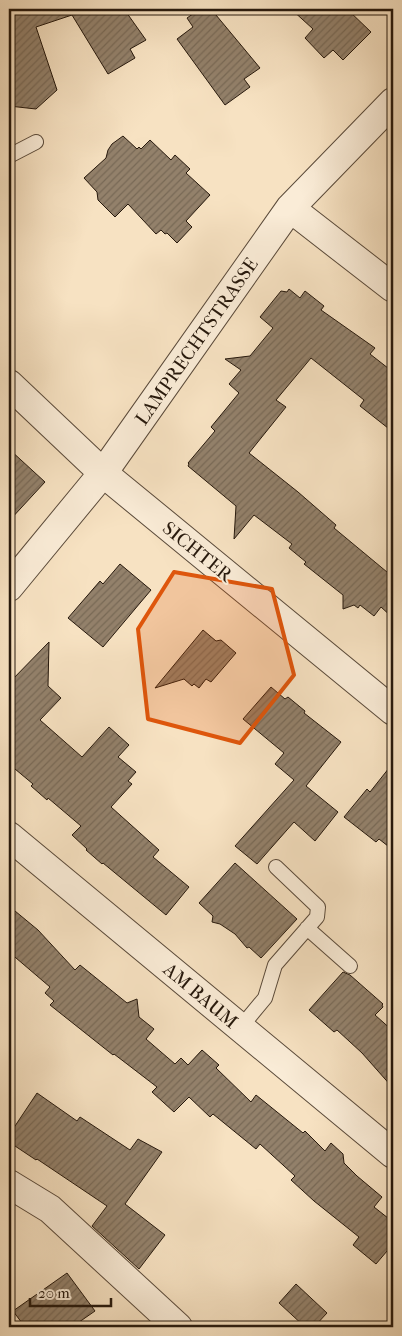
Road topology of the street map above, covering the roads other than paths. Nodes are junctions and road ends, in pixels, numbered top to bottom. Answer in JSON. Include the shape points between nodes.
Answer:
{"nodes":[{"id":1,"x":393,"y":102,"type":"edge"},
{"id":2,"x":36,"y":142,"type":"dead end"},
{"id":3,"x":9,"y":156,"type":"edge"},
{"id":4,"x":290,"y":208,"type":"junction"},
{"id":5,"x":393,"y":288,"type":"edge"},
{"id":6,"x":9,"y":384,"type":"edge"},
{"id":7,"x":103,"y":473,"type":"junction"},
{"id":8,"x":9,"y":587,"type":"edge"},
{"id":9,"x":393,"y":711,"type":"edge"},
{"id":10,"x":9,"y":836,"type":"edge"},
{"id":11,"x":276,"y":867,"type":"dead end"},
{"id":12,"x":307,"y":928,"type":"junction"},
{"id":13,"x":350,"y":966,"type":"dead end"},
{"id":14,"x":240,"y":1028,"type":"junction"},
{"id":15,"x":393,"y":1154,"type":"edge"},
{"id":16,"x":9,"y":1184,"type":"edge"},
{"id":17,"x":178,"y":1327,"type":"edge"}],
"edges":[{"from":1,"to":4,"type":"street","name":"LAMPRECHTSTRASSE"},
{"from":2,"to":3,"type":"lane"},
{"from":4,"to":5,"type":"street"},
{"from":4,"to":7,"type":"street","name":"LAMPRECHTSTRASSE"},
{"from":6,"to":7,"type":"street","name":"SICHTER"},
{"from":7,"to":8,"type":"street","name":"LAMPRECHTSTRASSE"},
{"from":7,"to":9,"type":"street","name":"SICHTER"},
{"from":10,"to":14,"type":"street","name":"AM BAUM"},
{"from":11,"to":12,"type":"lane","via":[[318,907],[317,917]]},
{"from":12,"to":13,"type":"lane"},
{"from":12,"to":14,"type":"lane","via":[[274,964],[265,998]]},
{"from":14,"to":15,"type":"street","name":"AM BAUM"},
{"from":16,"to":17,"type":"street","via":[[50,1209]]}]}
